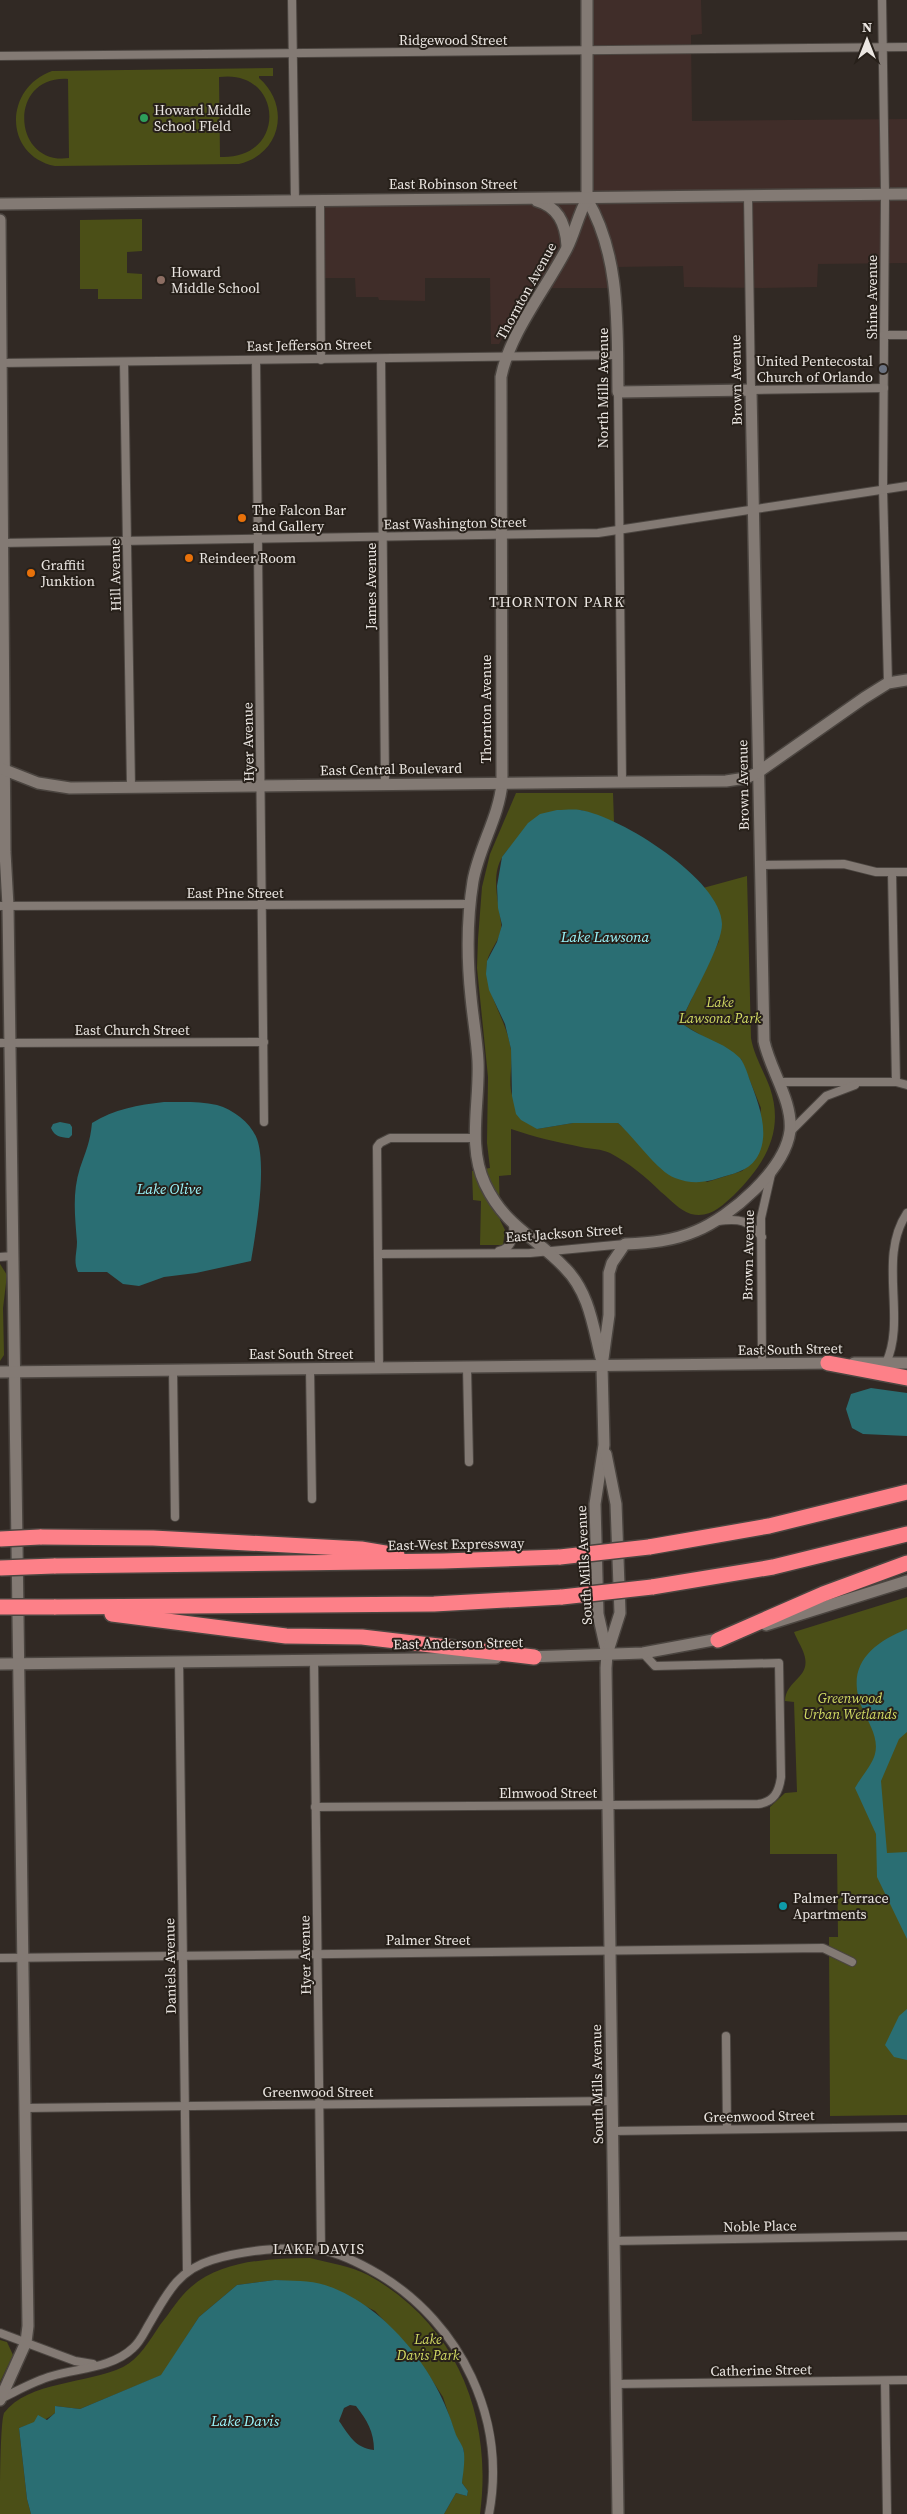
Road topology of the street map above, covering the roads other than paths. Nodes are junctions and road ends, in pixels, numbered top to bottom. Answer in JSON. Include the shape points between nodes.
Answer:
{"nodes":[{"id":1,"x":292,"y":0,"type":"edge"},
{"id":2,"x":587,"y":0,"type":"edge"},
{"id":3,"x":882,"y":0,"type":"edge"},
{"id":4,"x":883,"y":47,"type":"junction"},
{"id":5,"x":907,"y":47,"type":"edge"},
{"id":6,"x":588,"y":51,"type":"junction"},
{"id":7,"x":293,"y":54,"type":"junction"},
{"id":8,"x":0,"y":56,"type":"edge"},
{"id":9,"x":886,"y":194,"type":"junction"},
{"id":10,"x":907,"y":194,"type":"edge"},
{"id":11,"x":748,"y":196,"type":"junction"},
{"id":12,"x":587,"y":199,"type":"junction"},
{"id":13,"x":533,"y":200,"type":"junction"},
{"id":14,"x":295,"y":201,"type":"junction"},
{"id":15,"x":320,"y":201,"type":"junction"},
{"id":16,"x":0,"y":204,"type":"edge"},
{"id":17,"x":0,"y":220,"type":"edge"},
{"id":18,"x":567,"y":249,"type":"junction"},
{"id":19,"x":884,"y":335,"type":"junction"},
{"id":20,"x":907,"y":335,"type":"edge"},
{"id":21,"x":618,"y":355,"type":"junction"},
{"id":22,"x":506,"y":357,"type":"junction"},
{"id":23,"x":381,"y":359,"type":"junction"},
{"id":24,"x":321,"y":360,"type":"junction"},
{"id":25,"x":256,"y":361,"type":"junction"},
{"id":26,"x":124,"y":362,"type":"junction"},
{"id":27,"x":1,"y":363,"type":"edge"},
{"id":28,"x":884,"y":388,"type":"junction"},
{"id":29,"x":751,"y":390,"type":"junction"},
{"id":30,"x":618,"y":392,"type":"junction"},
{"id":31,"x":907,"y":486,"type":"edge"},
{"id":32,"x":883,"y":489,"type":"junction"},
{"id":33,"x":752,"y":508,"type":"junction"},
{"id":34,"x":618,"y":530,"type":"junction"},
{"id":35,"x":500,"y":534,"type":"junction"},
{"id":36,"x":383,"y":537,"type":"junction"},
{"id":37,"x":259,"y":539,"type":"junction"},
{"id":38,"x":127,"y":540,"type":"junction"},
{"id":39,"x":2,"y":543,"type":"edge"},
{"id":40,"x":907,"y":680,"type":"edge"},
{"id":41,"x":888,"y":683,"type":"junction"},
{"id":42,"x":2,"y":769,"type":"edge"},
{"id":43,"x":757,"y":773,"type":"junction"},
{"id":44,"x":622,"y":782,"type":"junction"},
{"id":45,"x":385,"y":783,"type":"junction"},
{"id":46,"x":502,"y":783,"type":"junction"},
{"id":47,"x":261,"y":786,"type":"junction"},
{"id":48,"x":130,"y":788,"type":"junction"},
{"id":49,"x":760,"y":865,"type":"junction"},
{"id":50,"x":907,"y":872,"type":"edge"},
{"id":51,"x":892,"y":873,"type":"junction"},
{"id":52,"x":471,"y":904,"type":"junction"},
{"id":53,"x":4,"y":906,"type":"edge"},
{"id":54,"x":263,"y":906,"type":"junction"},
{"id":55,"x":264,"y":1042,"type":"junction"},
{"id":56,"x":5,"y":1043,"type":"edge"},
{"id":57,"x":778,"y":1082,"type":"junction"},
{"id":58,"x":864,"y":1082,"type":"junction"},
{"id":59,"x":896,"y":1082,"type":"junction"},
{"id":60,"x":907,"y":1085,"type":"edge"},
{"id":61,"x":264,"y":1122,"type":"dead end"},
{"id":62,"x":790,"y":1132,"type":"junction"},
{"id":63,"x":475,"y":1138,"type":"junction"},
{"id":64,"x":5,"y":1149,"type":"edge"},
{"id":65,"x":772,"y":1170,"type":"junction"},
{"id":66,"x":907,"y":1213,"type":"edge"},
{"id":67,"x":717,"y":1221,"type":"junction"},
{"id":68,"x":513,"y":1224,"type":"junction"},
{"id":69,"x":762,"y":1237,"type":"junction"},
{"id":70,"x":625,"y":1244,"type":"junction"},
{"id":71,"x":546,"y":1252,"type":"junction"},
{"id":72,"x":490,"y":1253,"type":"junction"},
{"id":73,"x":379,"y":1254,"type":"junction"},
{"id":74,"x":12,"y":1256,"type":"junction"},
{"id":75,"x":0,"y":1257,"type":"edge"},
{"id":76,"x":828,"y":1363,"type":"junction"},
{"id":77,"x":886,"y":1363,"type":"junction"},
{"id":78,"x":907,"y":1363,"type":"edge"},
{"id":79,"x":762,"y":1364,"type":"junction"},
{"id":80,"x":602,"y":1366,"type":"junction"},
{"id":81,"x":467,"y":1367,"type":"junction"},
{"id":82,"x":379,"y":1368,"type":"junction"},
{"id":83,"x":310,"y":1369,"type":"junction"},
{"id":84,"x":173,"y":1370,"type":"junction"},
{"id":85,"x":0,"y":1372,"type":"edge"},
{"id":86,"x":14,"y":1372,"type":"junction"},
{"id":87,"x":907,"y":1378,"type":"edge"},
{"id":88,"x":604,"y":1445,"type":"junction"},
{"id":89,"x":469,"y":1462,"type":"dead end"},
{"id":90,"x":907,"y":1492,"type":"edge"},
{"id":91,"x":312,"y":1499,"type":"dead end"},
{"id":92,"x":175,"y":1517,"type":"dead end"},
{"id":93,"x":907,"y":1534,"type":"edge"},
{"id":94,"x":0,"y":1539,"type":"edge"},
{"id":95,"x":443,"y":1562,"type":"junction"},
{"id":96,"x":907,"y":1563,"type":"edge"},
{"id":97,"x":0,"y":1568,"type":"edge"},
{"id":98,"x":907,"y":1581,"type":"edge"},
{"id":99,"x":0,"y":1607,"type":"edge"},
{"id":100,"x":54,"y":1607,"type":"junction"},
{"id":101,"x":718,"y":1640,"type":"junction"},
{"id":102,"x":643,"y":1653,"type":"junction"},
{"id":103,"x":607,"y":1654,"type":"junction"},
{"id":104,"x":534,"y":1657,"type":"junction"},
{"id":105,"x":314,"y":1660,"type":"junction"},
{"id":106,"x":179,"y":1661,"type":"junction"},
{"id":107,"x":0,"y":1664,"type":"edge"},
{"id":108,"x":17,"y":1664,"type":"junction"},
{"id":109,"x":608,"y":1806,"type":"junction"},
{"id":110,"x":315,"y":1807,"type":"junction"},
{"id":111,"x":611,"y":1952,"type":"junction"},
{"id":112,"x":182,"y":1954,"type":"junction"},
{"id":113,"x":317,"y":1954,"type":"junction"},
{"id":114,"x":24,"y":1957,"type":"junction"},
{"id":115,"x":0,"y":1958,"type":"edge"},
{"id":116,"x":852,"y":1962,"type":"dead end"},
{"id":117,"x":726,"y":2036,"type":"dead end"},
{"id":118,"x":612,"y":2101,"type":"junction"},
{"id":119,"x":320,"y":2104,"type":"junction"},
{"id":120,"x":183,"y":2105,"type":"junction"},
{"id":121,"x":25,"y":2108,"type":"junction"},
{"id":122,"x":907,"y":2127,"type":"edge"},
{"id":123,"x":728,"y":2128,"type":"junction"},
{"id":124,"x":612,"y":2130,"type":"junction"},
{"id":125,"x":907,"y":2236,"type":"edge"},
{"id":126,"x":613,"y":2241,"type":"junction"},
{"id":127,"x":321,"y":2250,"type":"junction"},
{"id":128,"x":187,"y":2270,"type":"junction"},
{"id":129,"x":0,"y":2333,"type":"edge"},
{"id":130,"x":26,"y":2342,"type":"junction"},
{"id":131,"x":100,"y":2365,"type":"junction"},
{"id":132,"x":907,"y":2380,"type":"edge"},
{"id":133,"x":885,"y":2381,"type":"junction"},
{"id":134,"x":616,"y":2384,"type":"junction"},
{"id":135,"x":0,"y":2400,"type":"edge"},
{"id":136,"x":489,"y":2514,"type":"edge"},
{"id":137,"x":618,"y":2514,"type":"edge"},
{"id":138,"x":887,"y":2514,"type":"edge"}],
"edges":[{"from":1,"to":7,"type":"street"},
{"from":2,"to":6,"type":"street","name":"North Mills Avenue"},
{"from":3,"to":4,"type":"street","name":"Shine Avenue"},
{"from":4,"to":5,"type":"street","name":"Ridgewood Street"},
{"from":4,"to":6,"type":"street","name":"Ridgewood Street"},
{"from":4,"to":9,"type":"street","name":"Shine Avenue"},
{"from":6,"to":7,"type":"street","name":"Ridgewood Street"},
{"from":6,"to":12,"type":"street","name":"North Mills Avenue"},
{"from":7,"to":8,"type":"street","name":"Ridgewood Street"},
{"from":7,"to":14,"type":"street"},
{"from":9,"to":10,"type":"street","name":"East Robinson Street"},
{"from":9,"to":11,"type":"street","name":"East Robinson Street"},
{"from":9,"to":19,"type":"street","name":"Shine Avenue"},
{"from":11,"to":12,"type":"street","name":"East Robinson Street"},
{"from":11,"to":29,"type":"street","name":"Brown Avenue"},
{"from":12,"to":13,"type":"street","name":"East Robinson Street"},
{"from":12,"to":18,"type":"street","name":"Thornton Avenue"},
{"from":12,"to":21,"type":"street","name":"North Mills Avenue","via":[[597,217],[614,281]]},
{"from":13,"to":15,"type":"street","name":"East Robinson Street"},
{"from":13,"to":18,"type":"street","via":[[545,203],[560,217],[565,226]]},
{"from":14,"to":15,"type":"street","name":"East Robinson Street"},
{"from":14,"to":16,"type":"street","name":"East Robinson Street"},
{"from":15,"to":24,"type":"street"},
{"from":17,"to":27,"type":"street"},
{"from":18,"to":22,"type":"street","name":"Thornton Avenue"},
{"from":19,"to":20,"type":"street"},
{"from":19,"to":28,"type":"street","name":"Shine Avenue"},
{"from":21,"to":22,"type":"street","name":"East Jefferson Street"},
{"from":21,"to":30,"type":"street","name":"North Mills Avenue"},
{"from":22,"to":23,"type":"street","name":"East Jefferson Street"},
{"from":22,"to":35,"type":"street","name":"Thornton Avenue","via":[[500,389]]},
{"from":23,"to":24,"type":"street","name":"East Jefferson Street"},
{"from":23,"to":36,"type":"street","name":"James Avenue"},
{"from":24,"to":25,"type":"street","name":"East Jefferson Street"},
{"from":25,"to":26,"type":"street","name":"East Jefferson Street"},
{"from":25,"to":37,"type":"street","name":"Hyer Avenue"},
{"from":26,"to":27,"type":"street","name":"East Jefferson Street"},
{"from":26,"to":38,"type":"street","name":"Hill Avenue"},
{"from":27,"to":39,"type":"street"},
{"from":28,"to":29,"type":"street"},
{"from":28,"to":32,"type":"street","name":"Shine Avenue"},
{"from":29,"to":30,"type":"street"},
{"from":29,"to":33,"type":"street","name":"Brown Avenue"},
{"from":30,"to":34,"type":"street","name":"North Mills Avenue"},
{"from":31,"to":32,"type":"street","name":"East Washington Street"},
{"from":32,"to":33,"type":"street","name":"East Washington Street"},
{"from":32,"to":41,"type":"street","name":"Shine Avenue"},
{"from":33,"to":34,"type":"street","name":"East Washington Street"},
{"from":33,"to":43,"type":"street","name":"Brown Avenue"},
{"from":34,"to":35,"type":"street","name":"East Washington Street"},
{"from":34,"to":44,"type":"street","name":"North Mills Avenue"},
{"from":35,"to":36,"type":"street","name":"East Washington Street"},
{"from":35,"to":46,"type":"street","name":"Thornton Avenue"},
{"from":36,"to":37,"type":"street","name":"East Washington Street"},
{"from":36,"to":45,"type":"street","name":"James Avenue"},
{"from":37,"to":38,"type":"street","name":"East Washington Street"},
{"from":37,"to":47,"type":"street","name":"Hyer Avenue"},
{"from":38,"to":39,"type":"street","name":"East Washington Street"},
{"from":38,"to":48,"type":"street","name":"Hill Avenue"},
{"from":39,"to":42,"type":"street"},
{"from":40,"to":41,"type":"street","name":"East Central Boulevard"},
{"from":41,"to":43,"type":"street","name":"East Central Boulevard"},
{"from":42,"to":48,"type":"street","name":"East Central Boulevard","via":[[54,786]]},
{"from":42,"to":53,"type":"street"},
{"from":43,"to":44,"type":"street","name":"East Central Boulevard","via":[[726,781]]},
{"from":43,"to":49,"type":"street","name":"Brown Avenue"},
{"from":44,"to":46,"type":"street","name":"East Central Boulevard"},
{"from":45,"to":46,"type":"street","name":"East Central Boulevard"},
{"from":45,"to":47,"type":"street","name":"East Central Boulevard"},
{"from":46,"to":52,"type":"street","name":"Thornton Avenue","via":[[500,800],[476,863]]},
{"from":47,"to":48,"type":"street","name":"East Central Boulevard"},
{"from":47,"to":54,"type":"street","name":"Hyer Avenue"},
{"from":49,"to":51,"type":"street","via":[[844,864]]},
{"from":49,"to":57,"type":"street","name":"Brown Avenue","via":[[764,1040],[767,1057]]},
{"from":50,"to":51,"type":"street"},
{"from":51,"to":59,"type":"street"},
{"from":52,"to":54,"type":"street","name":"East Pine Street"},
{"from":52,"to":63,"type":"street","name":"Thornton Avenue","via":[[469,971],[478,1075]]},
{"from":53,"to":54,"type":"street","name":"East Pine Street"},
{"from":53,"to":56,"type":"street"},
{"from":54,"to":55,"type":"street","name":"Hyer Avenue"},
{"from":55,"to":56,"type":"street","name":"East Church Street"},
{"from":55,"to":61,"type":"street","name":"Hyer Avenue"},
{"from":56,"to":64,"type":"street"},
{"from":57,"to":58,"type":"street"},
{"from":57,"to":62,"type":"street","name":"Brown Avenue","via":[[789,1116]]},
{"from":58,"to":59,"type":"street"},
{"from":58,"to":62,"type":"street","via":[[826,1096]]},
{"from":59,"to":60,"type":"street"},
{"from":62,"to":65,"type":"street","name":"Brown Avenue"},
{"from":63,"to":68,"type":"street","name":"Thornton Avenue","via":[[484,1182],[501,1212]]},
{"from":63,"to":73,"type":"street","via":[[390,1138],[380,1143],[376,1153]]},
{"from":64,"to":74,"type":"street"},
{"from":65,"to":67,"type":"street","name":"East Jackson Street"},
{"from":65,"to":69,"type":"street","name":"Brown Avenue","via":[[761,1218]]},
{"from":66,"to":77,"type":"street","via":[[897,1233],[894,1250],[894,1343]]},
{"from":67,"to":69,"type":"street","name":"East Jackson Street","via":[[744,1220]]},
{"from":67,"to":70,"type":"street","name":"East Jackson Street","via":[[681,1237]]},
{"from":68,"to":71,"type":"street","name":"Thornton Avenue"},
{"from":68,"to":72,"type":"street","via":[[514,1235],[509,1246]]},
{"from":69,"to":79,"type":"street","name":"Brown Avenue"},
{"from":70,"to":71,"type":"street","name":"East Jackson Street"},
{"from":70,"to":80,"type":"street","name":"South Mills Avenue","via":[[609,1273],[609,1315]]},
{"from":71,"to":72,"type":"street","name":"East Jackson Street"},
{"from":71,"to":80,"type":"street","name":"Thornton Avenue","via":[[566,1268],[584,1296]]},
{"from":72,"to":73,"type":"street","name":"East Jackson Street"},
{"from":73,"to":82,"type":"street"},
{"from":74,"to":75,"type":"street"},
{"from":74,"to":86,"type":"street"},
{"from":76,"to":77,"type":"street","name":"East South Street"},
{"from":76,"to":79,"type":"street","name":"East South Street"},
{"from":76,"to":87,"type":"highway"},
{"from":77,"to":78,"type":"street","name":"East South Street"},
{"from":79,"to":80,"type":"street","name":"East South Street"},
{"from":80,"to":81,"type":"street","name":"East South Street"},
{"from":80,"to":88,"type":"street","name":"South Mills Avenue"},
{"from":81,"to":82,"type":"street","name":"East South Street"},
{"from":81,"to":89,"type":"street"},
{"from":82,"to":83,"type":"street","name":"East South Street"},
{"from":83,"to":84,"type":"street","name":"East South Street"},
{"from":83,"to":91,"type":"street"},
{"from":84,"to":86,"type":"street","name":"East South Street"},
{"from":84,"to":92,"type":"street"},
{"from":85,"to":86,"type":"street","name":"East South Street"},
{"from":86,"to":108,"type":"street"},
{"from":88,"to":103,"type":"street","name":"South Mills Avenue","via":[[595,1504],[598,1614]]},
{"from":88,"to":103,"type":"street","name":"South Mills Avenue","via":[[616,1504],[620,1613]]},
{"from":90,"to":95,"type":"highway","name":"East-West Expressway","bridge":true,"via":[[769,1526],[649,1547],[560,1557]]},
{"from":93,"to":100,"type":"highway","bridge":true,"via":[[773,1567],[652,1587],[562,1597],[442,1604]]},
{"from":94,"to":95,"type":"highway","bridge":true,"via":[[153,1538],[361,1549]]},
{"from":95,"to":97,"type":"highway","name":"East-West Expressway","bridge":true},
{"from":96,"to":101,"type":"highway","via":[[823,1594]]},
{"from":98,"to":101,"type":"street","name":"East Anderson Street"},
{"from":99,"to":100,"type":"highway","bridge":true},
{"from":100,"to":104,"type":"highway","via":[[286,1636],[372,1638]]},
{"from":101,"to":102,"type":"street","name":"East Anderson Street"},
{"from":102,"to":103,"type":"street","name":"East Anderson Street"},
{"from":102,"to":109,"type":"street","name":"Elmwood Street","via":[[655,1666],[779,1663],[781,1777],[777,1794],[765,1804]]},
{"from":103,"to":104,"type":"street","name":"East Anderson Street"},
{"from":103,"to":109,"type":"street","name":"South Mills Avenue"},
{"from":104,"to":105,"type":"street","name":"East Anderson Street"},
{"from":105,"to":106,"type":"street","name":"East Anderson Street"},
{"from":105,"to":110,"type":"street","name":"Hyer Avenue"},
{"from":106,"to":108,"type":"street","name":"East Anderson Street"},
{"from":106,"to":112,"type":"street","name":"Daniels Avenue"},
{"from":107,"to":108,"type":"street","name":"East Anderson Street"},
{"from":108,"to":114,"type":"street"},
{"from":109,"to":110,"type":"street","name":"Elmwood Street"},
{"from":109,"to":111,"type":"street","name":"South Mills Avenue"},
{"from":110,"to":113,"type":"street","name":"Hyer Avenue"},
{"from":111,"to":113,"type":"street","name":"Palmer Street"},
{"from":111,"to":116,"type":"street","name":"Palmer Street","via":[[823,1948]]},
{"from":111,"to":118,"type":"street","name":"South Mills Avenue"},
{"from":112,"to":113,"type":"street","name":"Palmer Street"},
{"from":112,"to":114,"type":"street","name":"Palmer Street"},
{"from":112,"to":120,"type":"street","name":"Daniels Avenue"},
{"from":113,"to":119,"type":"street","name":"Hyer Avenue"},
{"from":114,"to":115,"type":"street","name":"Palmer Street"},
{"from":114,"to":121,"type":"street"},
{"from":117,"to":123,"type":"street"},
{"from":118,"to":119,"type":"street","name":"Greenwood Street"},
{"from":118,"to":124,"type":"street","name":"South Mills Avenue"},
{"from":119,"to":120,"type":"street","name":"Greenwood Street"},
{"from":119,"to":127,"type":"street","name":"Hyer Avenue"},
{"from":120,"to":121,"type":"street","name":"Greenwood Street"},
{"from":120,"to":128,"type":"street","name":"Daniels Avenue"},
{"from":121,"to":130,"type":"street"},
{"from":122,"to":123,"type":"street","name":"Greenwood Street"},
{"from":123,"to":124,"type":"street","name":"Greenwood Street"},
{"from":124,"to":126,"type":"street","name":"South Mills Avenue"},
{"from":125,"to":126,"type":"street","name":"Noble Place"},
{"from":126,"to":134,"type":"street","name":"South Mills Avenue"},
{"from":127,"to":128,"type":"street","via":[[246,2252],[211,2260]]},
{"from":127,"to":136,"type":"street","via":[[368,2268],[397,2285],[428,2311],[444,2330],[468,2368],[481,2397],[492,2449]]},
{"from":128,"to":131,"type":"street","via":[[174,2284],[135,2346],[123,2356]]},
{"from":129,"to":130,"type":"street"},
{"from":130,"to":131,"type":"street","via":[[74,2361]]},
{"from":130,"to":135,"type":"street"},
{"from":131,"to":135,"type":"street","via":[[38,2380]]},
{"from":132,"to":133,"type":"street","name":"Catherine Street"},
{"from":133,"to":134,"type":"street","name":"Catherine Street"},
{"from":133,"to":138,"type":"street"},
{"from":134,"to":137,"type":"street","name":"South Mills Avenue"}]}
